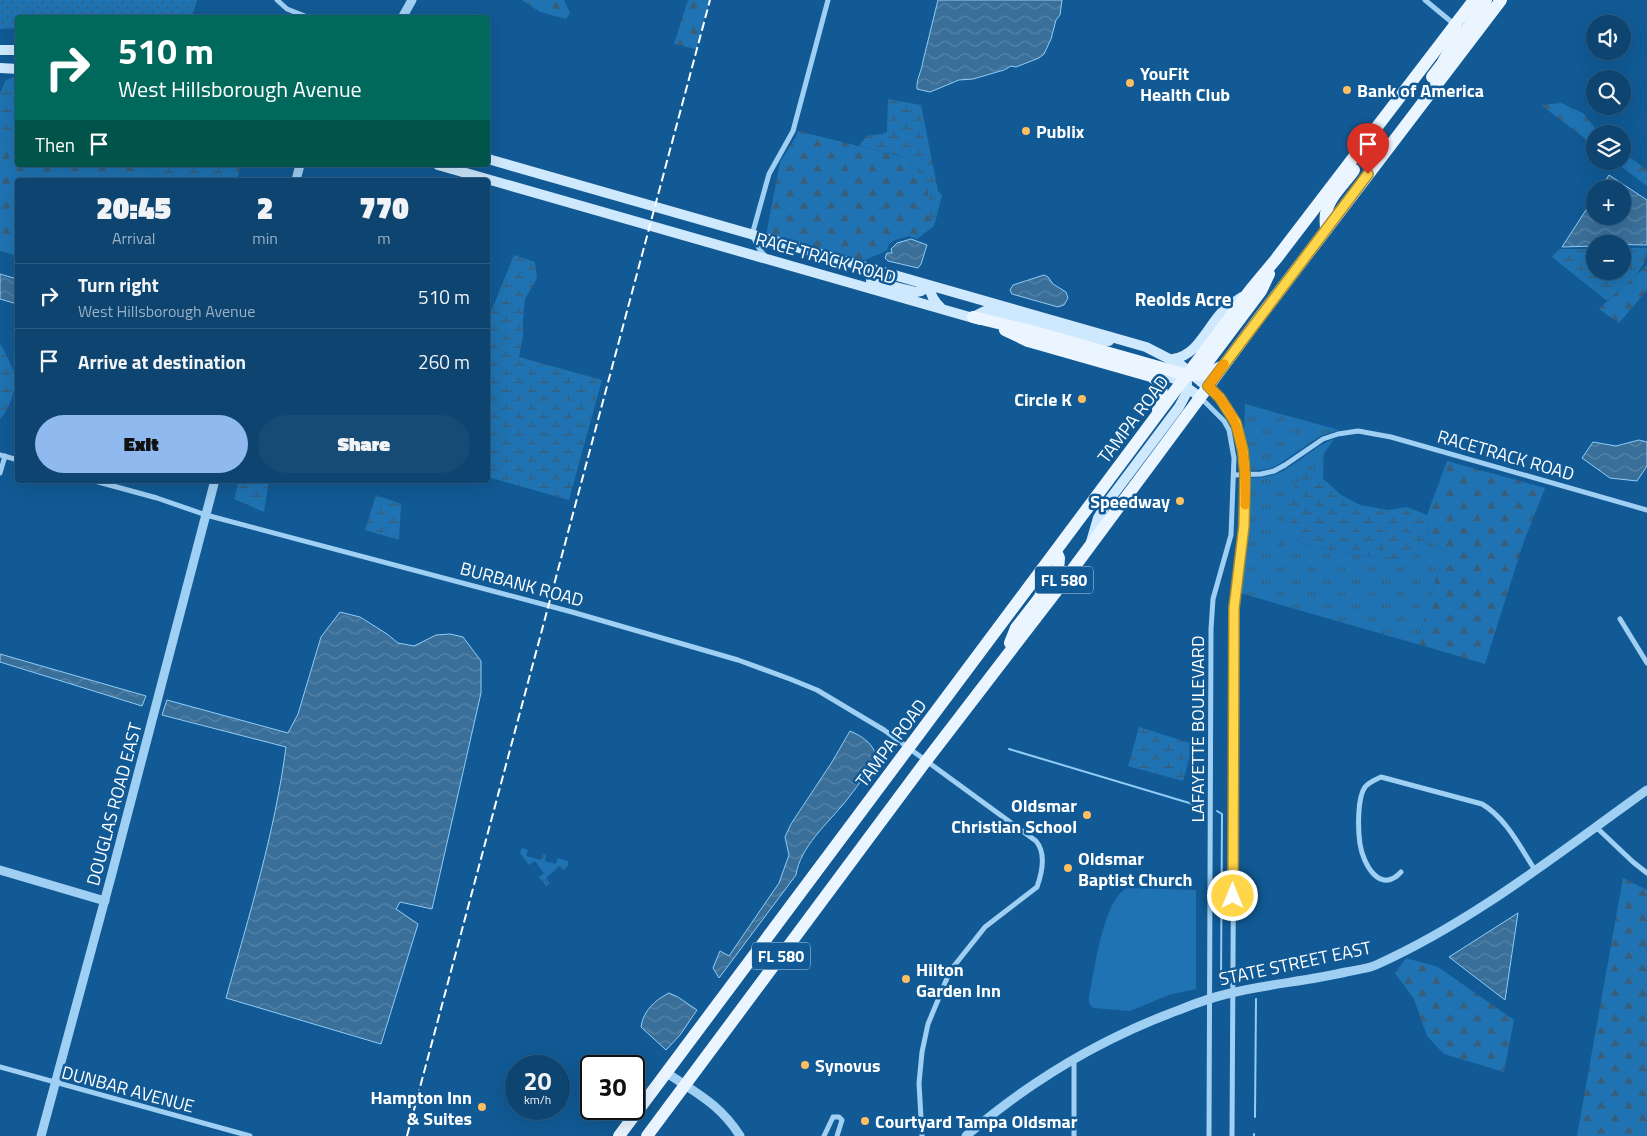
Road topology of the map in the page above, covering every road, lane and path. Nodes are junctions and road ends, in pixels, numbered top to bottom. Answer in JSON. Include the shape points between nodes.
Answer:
{"nodes":[{"id":1,"x":277,"y":0,"type":"edge"},
{"id":2,"x":412,"y":0,"type":"edge"},
{"id":3,"x":828,"y":0,"type":"edge"},
{"id":4,"x":1425,"y":0,"type":"edge"},
{"id":5,"x":1474,"y":0,"type":"edge"},
{"id":6,"x":1486,"y":0,"type":"edge"},
{"id":7,"x":1501,"y":0,"type":"edge"},
{"id":8,"x":302,"y":15,"type":"edge"},
{"id":9,"x":404,"y":15,"type":"edge"},
{"id":10,"x":1455,"y":25,"type":"junction"},
{"id":11,"x":0,"y":50,"type":"edge"},
{"id":12,"x":15,"y":50,"type":"edge"},
{"id":13,"x":1461,"y":53,"type":"junction"},
{"id":14,"x":0,"y":68,"type":"edge"},
{"id":15,"x":15,"y":69,"type":"edge"},
{"id":16,"x":1375,"y":129,"type":"junction"},
{"id":17,"x":1389,"y":146,"type":"junction"},
{"id":18,"x":490,"y":161,"type":"edge"},
{"id":19,"x":445,"y":167,"type":"edge"},
{"id":20,"x":484,"y":178,"type":"edge"},
{"id":21,"x":490,"y":180,"type":"edge"},
{"id":22,"x":1326,"y":230,"type":"junction"},
{"id":23,"x":752,"y":235,"type":"junction"},
{"id":24,"x":797,"y":248,"type":"junction"},
{"id":25,"x":768,"y":258,"type":"junction"},
{"id":26,"x":1276,"y":258,"type":"junction"},
{"id":27,"x":804,"y":269,"type":"junction"},
{"id":28,"x":819,"y":273,"type":"junction"},
{"id":29,"x":929,"y":286,"type":"junction"},
{"id":30,"x":957,"y":293,"type":"junction"},
{"id":31,"x":1247,"y":294,"type":"junction"},
{"id":32,"x":942,"y":308,"type":"junction"},
{"id":33,"x":973,"y":317,"type":"junction"},
{"id":34,"x":1003,"y":329,"type":"junction"},
{"id":35,"x":1125,"y":341,"type":"junction"},
{"id":36,"x":1173,"y":359,"type":"junction"},
{"id":37,"x":1192,"y":379,"type":"junction"},
{"id":38,"x":1200,"y":397,"type":"junction"},
{"id":39,"x":1155,"y":418,"type":"junction"},
{"id":40,"x":2,"y":456,"type":"edge"},
{"id":41,"x":15,"y":459,"type":"edge"},
{"id":42,"x":0,"y":473,"type":"edge"},
{"id":43,"x":1234,"y":475,"type":"junction"},
{"id":44,"x":1245,"y":475,"type":"junction"},
{"id":45,"x":102,"y":483,"type":"edge"},
{"id":46,"x":214,"y":483,"type":"edge"},
{"id":47,"x":1647,"y":510,"type":"edge"},
{"id":48,"x":206,"y":514,"type":"junction"},
{"id":49,"x":1090,"y":544,"type":"junction"},
{"id":50,"x":1056,"y":551,"type":"junction"},
{"id":51,"x":1620,"y":619,"type":"dead end"},
{"id":52,"x":1002,"y":661,"type":"junction"},
{"id":53,"x":1647,"y":663,"type":"edge"},
{"id":54,"x":910,"y":747,"type":"junction"},
{"id":55,"x":926,"y":761,"type":"junction"},
{"id":56,"x":1647,"y":790,"type":"edge"},
{"id":57,"x":1595,"y":827,"type":"junction"},
{"id":58,"x":0,"y":870,"type":"edge"},
{"id":59,"x":1535,"y":870,"type":"junction"},
{"id":60,"x":1401,"y":872,"type":"dead end"},
{"id":61,"x":1647,"y":873,"type":"edge"},
{"id":62,"x":105,"y":901,"type":"junction"},
{"id":63,"x":1233,"y":992,"type":"junction"},
{"id":64,"x":1210,"y":998,"type":"junction"},
{"id":65,"x":1074,"y":1057,"type":"junction"},
{"id":66,"x":0,"y":1066,"type":"edge"},
{"id":67,"x":666,"y":1073,"type":"junction"},
{"id":68,"x":56,"y":1083,"type":"junction"},
{"id":69,"x":685,"y":1086,"type":"junction"},
{"id":70,"x":41,"y":1136,"type":"edge"},
{"id":71,"x":250,"y":1136,"type":"edge"},
{"id":72,"x":619,"y":1136,"type":"edge"},
{"id":73,"x":647,"y":1136,"type":"edge"},
{"id":74,"x":740,"y":1136,"type":"edge"},
{"id":75,"x":824,"y":1136,"type":"edge"},
{"id":76,"x":837,"y":1136,"type":"edge"},
{"id":77,"x":922,"y":1136,"type":"edge"},
{"id":78,"x":966,"y":1136,"type":"edge"},
{"id":79,"x":1074,"y":1136,"type":"edge"},
{"id":80,"x":1209,"y":1136,"type":"edge"},
{"id":81,"x":1232,"y":1136,"type":"edge"}],
"edges":[{"from":1,"to":8,"type":"street","via":[[287,9]]},
{"from":2,"to":9,"type":"street"},
{"from":3,"to":23,"type":"street","via":[[793,131],[769,174]]},
{"from":4,"to":10,"type":"street"},
{"from":5,"to":10,"type":"main road","number":"FL 580"},
{"from":6,"to":13,"type":"main road","via":[[1466,32]]},
{"from":7,"to":13,"type":"main road","number":"FL 580"},
{"from":10,"to":16,"type":"main road","number":"FL 580"},
{"from":10,"to":17,"type":"main road","via":[[1458,37],[1442,64],[1398,121]]},
{"from":11,"to":12,"type":"main road"},
{"from":13,"to":17,"type":"main road","number":"FL 580"},
{"from":14,"to":15,"type":"main road"},
{"from":16,"to":22,"type":"main road","via":[[1374,145],[1332,199],[1325,215]]},
{"from":16,"to":26,"type":"main road","number":"FL 580"},
{"from":17,"to":22,"type":"main road","number":"FL 580"},
{"from":18,"to":23,"type":"main road","name":"RACE TRACK ROAD"},
{"from":19,"to":20,"type":"main road","name":"RACE TRACK ROAD"},
{"from":21,"to":25,"type":"main road","name":"RACE TRACK ROAD"},
{"from":22,"to":37,"type":"main road","number":"FL 580","via":[[1223,366]]},
{"from":23,"to":24,"type":"main road","name":"RACE TRACK ROAD"},
{"from":23,"to":25,"type":"street"},
{"from":24,"to":27,"type":"main road"},
{"from":24,"to":29,"type":"main road","name":"RACE TRACK ROAD"},
{"from":25,"to":27,"type":"main road","name":"RACE TRACK ROAD"},
{"from":26,"to":31,"type":"main road","number":"FL 580"},
{"from":26,"to":37,"type":"main road","via":[[1261,291]]},
{"from":27,"to":28,"type":"main road","name":"RACE TRACK ROAD"},
{"from":28,"to":29,"type":"main road","via":[[837,272],[910,291],[921,291]]},
{"from":28,"to":32,"type":"main road","name":"RACE TRACK ROAD"},
{"from":29,"to":30,"type":"main road","name":"RACE TRACK ROAD"},
{"from":29,"to":32,"type":"main road","via":[[930,295]]},
{"from":30,"to":33,"type":"main road","via":[[970,306]]},
{"from":30,"to":35,"type":"main road","name":"RACE TRACK ROAD"},
{"from":31,"to":36,"type":"main road","via":[[1226,308],[1192,352],[1183,358]]},
{"from":31,"to":37,"type":"main road","number":"FL 580"},
{"from":32,"to":33,"type":"main road","name":"RACE TRACK ROAD"},
{"from":33,"to":34,"type":"main road","name":"RACE TRACK ROAD"},
{"from":33,"to":35,"type":"main road","via":[[984,310],[991,311],[1095,341]]},
{"from":33,"to":37,"type":"main road"},
{"from":34,"to":37,"type":"main road","name":"RACE TRACK ROAD","via":[[1162,374]]},
{"from":34,"to":39,"type":"main road","via":[[1028,341],[1151,376],[1160,384],[1163,393]]},
{"from":35,"to":36,"type":"main road","name":"RACE TRACK ROAD"},
{"from":36,"to":37,"type":"main road","name":"RACE TRACK ROAD"},
{"from":37,"to":38,"type":"main road","number":"FL 580"},
{"from":37,"to":39,"type":"main road","name":"TAMPA ROAD","number":"FL 580"},
{"from":37,"to":44,"type":"street","name":"LAFAYETTE BOULEVARD","via":[[1220,398],[1236,423]]},
{"from":37,"to":49,"type":"main road","via":[[1179,407],[1098,518]]},
{"from":38,"to":43,"type":"street","name":"LAFAYETTE BOULEVARD","via":[[1229,430]]},
{"from":38,"to":49,"type":"main road","number":"FL 580"},
{"from":39,"to":50,"type":"main road","name":"TAMPA ROAD","number":"FL 580"},
{"from":40,"to":41,"type":"street"},
{"from":40,"to":42,"type":"street"},
{"from":43,"to":44,"type":"street"},
{"from":43,"to":64,"type":"street","name":"LAFAYETTE BOULEVARD","via":[[1231,535],[1213,599],[1211,629]]},
{"from":44,"to":47,"type":"street","name":"RACETRACK ROAD","via":[[1274,471],[1323,439],[1358,431],[1391,437]]},
{"from":44,"to":63,"type":"street","name":"LAFAYETTE BOULEVARD","via":[[1244,526],[1234,608]]},
{"from":45,"to":48,"type":"street","name":"BURBANK ROAD"},
{"from":46,"to":48,"type":"street","name":"DOUGLAS ROAD EAST"},
{"from":48,"to":54,"type":"street","name":"BURBANK ROAD","via":[[738,660],[817,690]]},
{"from":48,"to":62,"type":"street","name":"DOUGLAS ROAD EAST"},
{"from":49,"to":52,"type":"main road","number":"FL 580"},
{"from":50,"to":52,"type":"main road","via":[[1058,570],[1016,628]]},
{"from":50,"to":54,"type":"main road","name":"TAMPA ROAD","number":"FL 580"},
{"from":51,"to":53,"type":"street"},
{"from":52,"to":55,"type":"main road","number":"FL 580"},
{"from":54,"to":55,"type":"street","name":"BURBANK ROAD"},
{"from":54,"to":67,"type":"main road","name":"TAMPA ROAD","number":"FL 580"},
{"from":55,"to":69,"type":"main road","number":"FL 580"},
{"from":55,"to":77,"type":"street","name":"BURBANK ROAD","via":[[1036,841],[1042,857],[1037,887],[984,927],[950,971],[939,995],[922,1052],[919,1083]]},
{"from":56,"to":57,"type":"street","name":"STATE STREET EAST"},
{"from":57,"to":59,"type":"street","name":"STATE STREET EAST"},
{"from":57,"to":61,"type":"street"},
{"from":58,"to":62,"type":"street"},
{"from":59,"to":60,"type":"street","via":[[1494,810],[1381,777],[1364,788],[1360,798],[1360,846],[1380,880],[1388,881]]},
{"from":59,"to":63,"type":"street","name":"STATE STREET EAST","via":[[1422,942],[1374,966]]},
{"from":62,"to":68,"type":"street","name":"DOUGLAS ROAD EAST"},
{"from":63,"to":64,"type":"street","name":"STATE STREET EAST"},
{"from":63,"to":81,"type":"street","name":"LAFAYETTE BOULEVARD"},
{"from":64,"to":65,"type":"street","name":"STATE STREET EAST","via":[[1149,1021]]},
{"from":64,"to":80,"type":"street","name":"LAFAYETTE BOULEVARD"},
{"from":65,"to":78,"type":"street","name":"STATE STREET EAST"},
{"from":65,"to":79,"type":"street"},
{"from":66,"to":68,"type":"street","name":"DUNBAR AVENUE"},
{"from":67,"to":69,"type":"street"},
{"from":67,"to":72,"type":"main road","name":"TAMPA ROAD","number":"FL 580"},
{"from":68,"to":70,"type":"street","name":"DOUGLAS ROAD EAST"},
{"from":68,"to":71,"type":"street","name":"DUNBAR AVENUE"},
{"from":69,"to":73,"type":"main road","number":"FL 580"},
{"from":69,"to":74,"type":"street","via":[[714,1104]]},
{"from":75,"to":76,"type":"street","via":[[833,1117],[839,1116],[842,1120]]}]}
